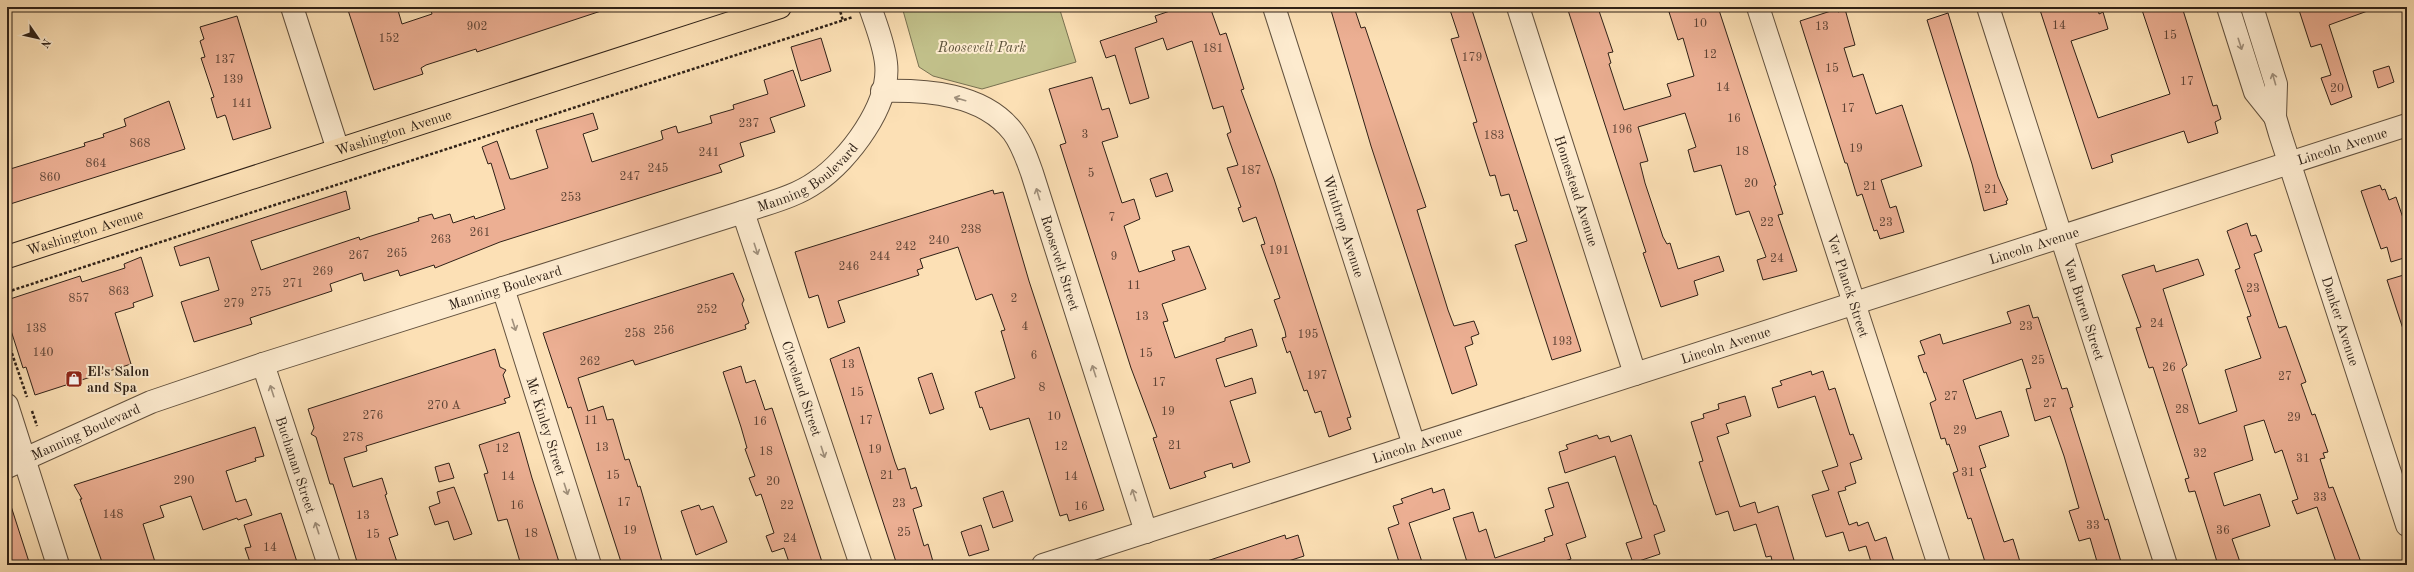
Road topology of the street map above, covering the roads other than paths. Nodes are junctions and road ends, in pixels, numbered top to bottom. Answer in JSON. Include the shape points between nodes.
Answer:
{"nodes":[{"id":1,"x":292,"y":7,"type":"edge"},
{"id":2,"x":780,"y":7,"type":"edge"},
{"id":3,"x":870,"y":7,"type":"edge"},
{"id":4,"x":1274,"y":7,"type":"edge"},
{"id":5,"x":1518,"y":7,"type":"edge"},
{"id":6,"x":1758,"y":7,"type":"edge"},
{"id":7,"x":1988,"y":7,"type":"edge"},
{"id":8,"x":2228,"y":7,"type":"edge"},
{"id":9,"x":2252,"y":7,"type":"edge"},
{"id":10,"x":882,"y":91,"type":"junction"},
{"id":11,"x":2275,"y":117,"type":"junction"},
{"id":12,"x":2407,"y":125,"type":"edge"},
{"id":13,"x":338,"y":150,"type":"junction"},
{"id":14,"x":2289,"y":163,"type":"junction"},
{"id":15,"x":743,"y":212,"type":"junction"},
{"id":16,"x":2062,"y":236,"type":"junction"},
{"id":17,"x":7,"y":257,"type":"edge"},
{"id":18,"x":503,"y":288,"type":"junction"},
{"id":19,"x":1855,"y":303,"type":"junction"},
{"id":20,"x":263,"y":364,"type":"junction"},
{"id":21,"x":1635,"y":374,"type":"junction"},
{"id":22,"x":7,"y":405,"type":"edge"},
{"id":23,"x":1414,"y":445,"type":"junction"},
{"id":24,"x":15,"y":463,"type":"edge"},
{"id":25,"x":2407,"y":525,"type":"edge"},
{"id":26,"x":1146,"y":532,"type":"junction"},
{"id":27,"x":58,"y":565,"type":"edge"},
{"id":28,"x":329,"y":565,"type":"edge"},
{"id":29,"x":590,"y":565,"type":"edge"},
{"id":30,"x":861,"y":565,"type":"edge"},
{"id":31,"x":1043,"y":565,"type":"edge"},
{"id":32,"x":1939,"y":565,"type":"edge"},
{"id":33,"x":2166,"y":565,"type":"edge"}],
"edges":[{"from":1,"to":13,"type":"street"},
{"from":2,"to":13,"type":"main road","name":"Washington Avenue"},
{"from":3,"to":10,"type":"street","name":"Manning Boulevard","via":[[886,62]]},
{"from":4,"to":23,"type":"street","name":"Winthrop Avenue"},
{"from":5,"to":21,"type":"street","name":"Homestead Avenue"},
{"from":6,"to":19,"type":"street","name":"Ver Planck Street"},
{"from":7,"to":16,"type":"street","name":"Van Buren Street"},
{"from":8,"to":11,"type":"street","name":"Danker Avenue","one_way":true,"via":[[2255,92]]},
{"from":11,"to":9,"type":"street","name":"Danker Avenue","one_way":true,"via":[[2276,84]]},
{"from":10,"to":15,"type":"street","name":"Manning Boulevard","via":[[867,126],[834,168],[801,190]]},
{"from":26,"to":10,"type":"street","name":"Roosevelt Street","one_way":true,"via":[[1032,173],[1018,140],[1008,126],[995,115],[963,100],[908,91]]},
{"from":11,"to":14,"type":"street","name":"Danker Avenue"},
{"from":12,"to":14,"type":"street","name":"Lincoln Avenue"},
{"from":13,"to":17,"type":"main road","name":"Washington Avenue"},
{"from":14,"to":16,"type":"street","name":"Lincoln Avenue"},
{"from":14,"to":25,"type":"street","name":"Danker Avenue"},
{"from":15,"to":18,"type":"street","name":"Manning Boulevard"},
{"from":15,"to":30,"type":"street","name":"Cleveland Street","one_way":true},
{"from":16,"to":19,"type":"street","name":"Lincoln Avenue"},
{"from":16,"to":33,"type":"street","name":"Van Buren Street"},
{"from":18,"to":20,"type":"street","name":"Manning Boulevard"},
{"from":18,"to":29,"type":"street","name":"Mc Kinley Street","one_way":true},
{"from":19,"to":21,"type":"street","name":"Lincoln Avenue"},
{"from":19,"to":32,"type":"street","name":"Ver Planck Street"},
{"from":20,"to":24,"type":"street","name":"Manning Boulevard","via":[[151,402]]},
{"from":28,"to":20,"type":"street","name":"Buchanan Street","one_way":true},
{"from":21,"to":23,"type":"street","name":"Lincoln Avenue"},
{"from":22,"to":24,"type":"street"},
{"from":23,"to":26,"type":"street","name":"Lincoln Avenue"},
{"from":24,"to":27,"type":"street"},
{"from":26,"to":31,"type":"street","name":"Lincoln Avenue"}]}
